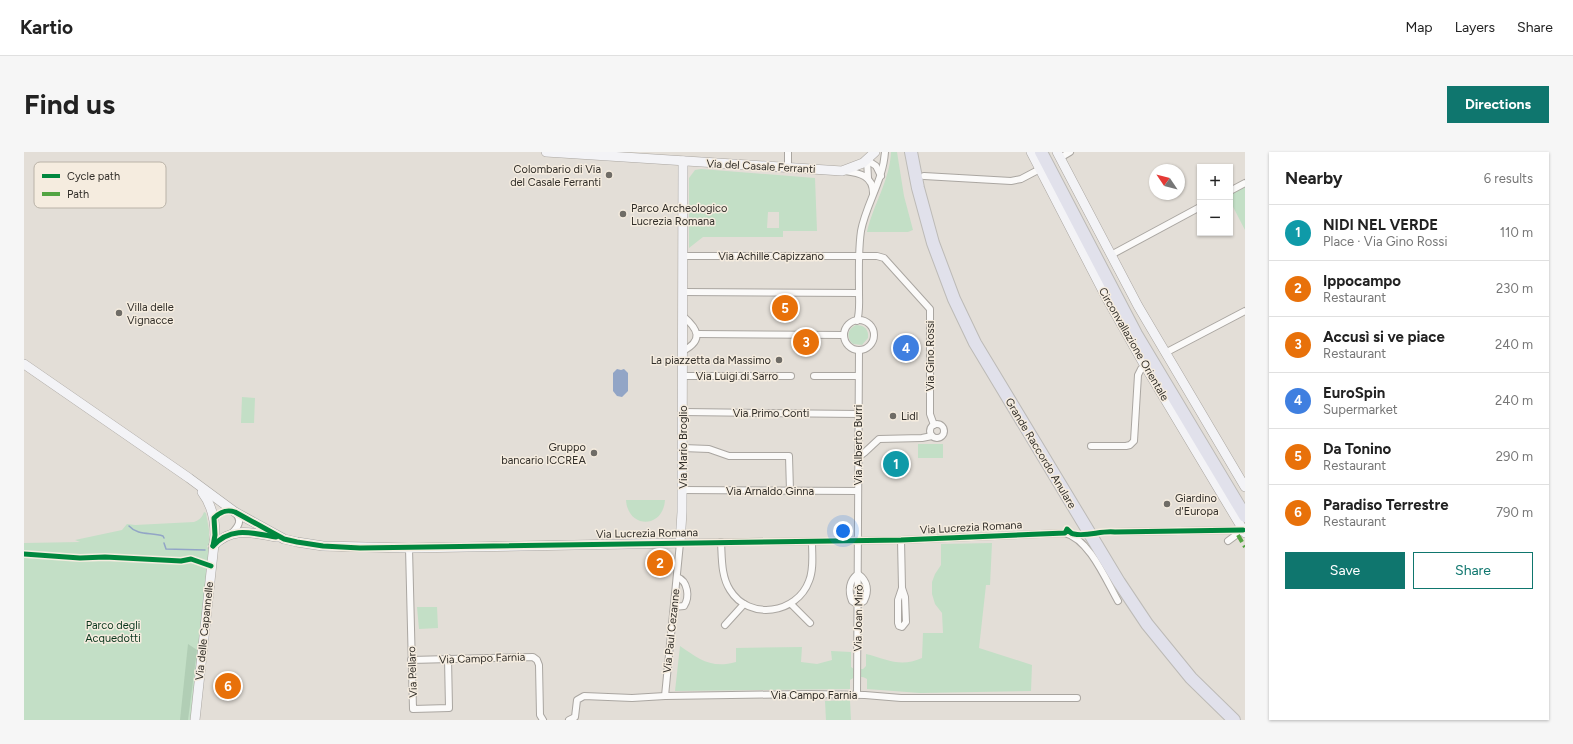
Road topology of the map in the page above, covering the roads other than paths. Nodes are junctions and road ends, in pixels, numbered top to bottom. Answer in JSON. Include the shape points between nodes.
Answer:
{"nodes":[{"id":1,"x":546,"y":152,"type":"edge"},
{"id":2,"x":788,"y":152,"type":"edge"},
{"id":3,"x":875,"y":152,"type":"edge"},
{"id":4,"x":885,"y":152,"type":"edge"},
{"id":5,"x":911,"y":152,"type":"edge"},
{"id":6,"x":1031,"y":152,"type":"edge"},
{"id":7,"x":1070,"y":152,"type":"edge"},
{"id":8,"x":642,"y":155,"type":"edge"},
{"id":9,"x":1058,"y":155,"type":"edge"},
{"id":10,"x":1042,"y":159,"type":"edge"},
{"id":11,"x":683,"y":160,"type":"junction"},
{"id":12,"x":868,"y":160,"type":"junction"},
{"id":13,"x":697,"y":162,"type":"junction"},
{"id":14,"x":788,"y":168,"type":"junction"},
{"id":15,"x":842,"y":170,"type":"junction"},
{"id":16,"x":683,"y":172,"type":"junction"},
{"id":17,"x":881,"y":176,"type":"junction"},
{"id":18,"x":924,"y":176,"type":"dead end"},
{"id":19,"x":868,"y":178,"type":"junction"},
{"id":20,"x":1245,"y":183,"type":"edge"},
{"id":21,"x":1233,"y":189,"type":"edge"},
{"id":22,"x":873,"y":196,"type":"junction"},
{"id":23,"x":1197,"y":209,"type":"edge"},
{"id":24,"x":1111,"y":255,"type":"junction"},
{"id":25,"x":683,"y":256,"type":"junction"},
{"id":26,"x":859,"y":256,"type":"junction"},
{"id":27,"x":683,"y":292,"type":"junction"},
{"id":28,"x":859,"y":293,"type":"junction"},
{"id":29,"x":1245,"y":312,"type":"edge"},
{"id":30,"x":683,"y":316,"type":"junction"},
{"id":31,"x":858,"y":321,"type":"junction"},
{"id":32,"x":697,"y":334,"type":"junction"},
{"id":33,"x":844,"y":335,"type":"junction"},
{"id":34,"x":858,"y":350,"type":"junction"},
{"id":35,"x":682,"y":351,"type":"junction"},
{"id":36,"x":1166,"y":353,"type":"junction"},
{"id":37,"x":24,"y":364,"type":"edge"},
{"id":38,"x":1145,"y":366,"type":"junction"},
{"id":39,"x":683,"y":376,"type":"junction"},
{"id":40,"x":791,"y":376,"type":"dead end"},
{"id":41,"x":814,"y":376,"type":"dead end"},
{"id":42,"x":858,"y":376,"type":"junction"},
{"id":43,"x":683,"y":412,"type":"junction"},
{"id":44,"x":859,"y":414,"type":"junction"},
{"id":45,"x":934,"y":425,"type":"junction"},
{"id":46,"x":932,"y":436,"type":"junction"},
{"id":47,"x":1091,"y":446,"type":"dead end"},
{"id":48,"x":683,"y":448,"type":"junction"},
{"id":49,"x":859,"y":457,"type":"junction"},
{"id":50,"x":189,"y":478,"type":"junction"},
{"id":51,"x":1245,"y":487,"type":"edge"},
{"id":52,"x":682,"y":490,"type":"junction"},
{"id":53,"x":790,"y":491,"type":"junction"},
{"id":54,"x":858,"y":491,"type":"junction"},
{"id":55,"x":235,"y":512,"type":"junction"},
{"id":56,"x":1245,"y":516,"type":"edge"},
{"id":57,"x":214,"y":522,"type":"junction"},
{"id":58,"x":1244,"y":531,"type":"edge"},
{"id":59,"x":1115,"y":532,"type":"dead end"},
{"id":60,"x":232,"y":533,"type":"junction"},
{"id":61,"x":284,"y":539,"type":"junction"},
{"id":62,"x":901,"y":540,"type":"junction"},
{"id":63,"x":858,"y":541,"type":"junction"},
{"id":64,"x":1228,"y":541,"type":"dead end"},
{"id":65,"x":721,"y":542,"type":"junction"},
{"id":66,"x":812,"y":542,"type":"junction"},
{"id":67,"x":680,"y":543,"type":"junction"},
{"id":68,"x":213,"y":546,"type":"junction"},
{"id":69,"x":409,"y":548,"type":"junction"},
{"id":70,"x":677,"y":578,"type":"junction"},
{"id":71,"x":902,"y":588,"type":"junction"},
{"id":72,"x":1118,"y":601,"type":"dead end"},
{"id":73,"x":744,"y":604,"type":"junction"},
{"id":74,"x":791,"y":604,"type":"junction"},
{"id":75,"x":674,"y":607,"type":"junction"},
{"id":76,"x":810,"y":623,"type":"dead end"},
{"id":77,"x":725,"y":625,"type":"dead end"},
{"id":78,"x":448,"y":658,"type":"junction"},
{"id":79,"x":411,"y":660,"type":"junction"},
{"id":80,"x":857,"y":695,"type":"junction"},
{"id":81,"x":665,"y":696,"type":"junction"},
{"id":82,"x":1077,"y":698,"type":"dead end"},
{"id":83,"x":195,"y":720,"type":"edge"},
{"id":84,"x":543,"y":720,"type":"edge"},
{"id":85,"x":569,"y":720,"type":"edge"},
{"id":86,"x":1234,"y":720,"type":"edge"}],
"edges":[{"from":1,"to":8,"type":"street","name":"Via del Casale Ferranti"},
{"from":2,"to":14,"type":"street"},
{"from":3,"to":12,"type":"street","name":"Via del Casale Ferranti"},
{"from":4,"to":17,"type":"street"},
{"from":5,"to":86,"type":"highway","name":"Grande Raccordo Anulare","via":[[933,243],[954,299],[973,339],[1147,624],[1177,663]]},
{"from":6,"to":10,"type":"street","name":"Circonvallazione Orientale"},
{"from":7,"to":9,"type":"street"},
{"from":8,"to":11,"type":"street","name":"Via del Casale Ferranti"},
{"from":9,"to":24,"type":"street","name":"Circonvallazione Orientale"},
{"from":10,"to":18,"type":"street","via":[[1023,178],[1011,181]]},
{"from":10,"to":38,"type":"street","name":"Circonvallazione Orientale","via":[[1106,296]]},
{"from":10,"to":56,"type":"highway","via":[[1136,334]]},
{"from":11,"to":13,"type":"street","name":"Via del Casale Ferranti"},
{"from":11,"to":16,"type":"street","name":"Via Mario Broglio"},
{"from":12,"to":15,"type":"street","name":"Via del Casale Ferranti"},
{"from":12,"to":17,"type":"street","via":[[876,166]]},
{"from":12,"to":19,"type":"street"},
{"from":13,"to":14,"type":"street","name":"Via del Casale Ferranti"},
{"from":13,"to":16,"type":"street"},
{"from":14,"to":15,"type":"street","name":"Via del Casale Ferranti"},
{"from":15,"to":19,"type":"street"},
{"from":16,"to":25,"type":"street","name":"Via Mario Broglio"},
{"from":17,"to":22,"type":"street"},
{"from":19,"to":22,"type":"street","via":[[873,187]]},
{"from":20,"to":21,"type":"street"},
{"from":22,"to":26,"type":"street","via":[[863,224]]},
{"from":23,"to":24,"type":"street"},
{"from":24,"to":36,"type":"street","name":"Circonvallazione Orientale"},
{"from":25,"to":26,"type":"street","name":"Via Achille Capizzano"},
{"from":25,"to":27,"type":"street","name":"Via Mario Broglio"},
{"from":26,"to":28,"type":"street"},
{"from":26,"to":45,"type":"street","name":"Via Gino Rossi","via":[[884,258],[929,307],[930,414]]},
{"from":27,"to":28,"type":"street"},
{"from":27,"to":30,"type":"street","name":"Via Mario Broglio"},
{"from":28,"to":31,"type":"street"},
{"from":29,"to":36,"type":"street"},
{"from":30,"to":32,"type":"street","via":[[694,326]]},
{"from":30,"to":35,"type":"street","name":"Via Mario Broglio"},
{"from":31,"to":33,"type":"street","via":[[847,326]]},
{"from":31,"to":34,"type":"street","via":[[869,325],[873,333],[869,345]]},
{"from":32,"to":33,"type":"street"},
{"from":32,"to":35,"type":"street","via":[[693,343]]},
{"from":33,"to":34,"type":"street","via":[[848,346]]},
{"from":34,"to":42,"type":"street","name":"Via Alberto Burri"},
{"from":35,"to":39,"type":"street","name":"Via Mario Broglio"},
{"from":36,"to":51,"type":"street","name":"Circonvallazione Orientale"},
{"from":37,"to":50,"type":"street","name":"Via delle Capannelle"},
{"from":38,"to":47,"type":"street","via":[[1138,375],[1134,440],[1126,446]]},
{"from":38,"to":58,"type":"street","name":"Circonvallazione Orientale"},
{"from":39,"to":40,"type":"street","name":"Via Luigi di Sarro"},
{"from":39,"to":43,"type":"street","name":"Via Mario Broglio"},
{"from":41,"to":42,"type":"street"},
{"from":42,"to":44,"type":"street","name":"Via Alberto Burri"},
{"from":43,"to":44,"type":"street","name":"Via Primo Conti"},
{"from":43,"to":48,"type":"street","name":"Via Mario Broglio"},
{"from":44,"to":49,"type":"street","name":"Via Alberto Burri"},
{"from":45,"to":46,"type":"street","name":"Via Gino Rossi","via":[[930,430]]},
{"from":45,"to":46,"type":"street","name":"Via Gino Rossi","via":[[940,425],[943,433],[938,437]]},
{"from":46,"to":49,"type":"street","via":[[881,438]]},
{"from":48,"to":52,"type":"street","name":"Via Mario Broglio"},
{"from":48,"to":53,"type":"street","via":[[709,449],[729,456],[790,456]]},
{"from":49,"to":54,"type":"street","name":"Via Alberto Burri"},
{"from":50,"to":55,"type":"street","name":"Via delle Capannelle"},
{"from":50,"to":57,"type":"street","name":"Via delle Capannelle","via":[[207,499]]},
{"from":52,"to":53,"type":"street","name":"Via Arnaldo Ginna"},
{"from":52,"to":67,"type":"street","name":"Via Mario Broglio"},
{"from":53,"to":54,"type":"street","name":"Via Arnaldo Ginna"},
{"from":54,"to":63,"type":"street","name":"Via Alberto Burri"},
{"from":55,"to":57,"type":"street","via":[[224,511]]},
{"from":55,"to":60,"type":"street","via":[[239,517],[239,523]]},
{"from":55,"to":61,"type":"street","name":"Via Lucrezia Romana"},
{"from":57,"to":60,"type":"street","via":[[224,531]]},
{"from":57,"to":68,"type":"street","name":"Via delle Capannelle"},
{"from":58,"to":59,"type":"street"},
{"from":58,"to":64,"type":"street"},
{"from":60,"to":61,"type":"street"},
{"from":60,"to":68,"type":"street","via":[[222,537]]},
{"from":61,"to":69,"type":"street","name":"Via Lucrezia Romana","via":[[324,546]]},
{"from":62,"to":63,"type":"street","name":"Via Lucrezia Romana"},
{"from":62,"to":71,"type":"street"},
{"from":62,"to":72,"type":"street","name":"Via Lucrezia Romana","via":[[1066,533],[1077,538],[1087,548]]},
{"from":63,"to":66,"type":"street","name":"Via Lucrezia Romana"},
{"from":63,"to":80,"type":"street","name":"Via Joan Mirò"},
{"from":65,"to":66,"type":"street","name":"Via Lucrezia Romana"},
{"from":65,"to":67,"type":"street","name":"Via Lucrezia Romana"},
{"from":65,"to":73,"type":"street","via":[[726,582],[732,594]]},
{"from":66,"to":74,"type":"street","via":[[810,581],[802,595]]},
{"from":67,"to":69,"type":"street","name":"Via Lucrezia Romana"},
{"from":67,"to":70,"type":"street","name":"Via Paul Cezanne"},
{"from":68,"to":83,"type":"street","name":"Via delle Capannelle"},
{"from":69,"to":79,"type":"street","name":"Via Pellaro"},
{"from":70,"to":75,"type":"street","name":"Via Paul Cezanne"},
{"from":70,"to":75,"type":"street","via":[[684,582],[687,597],[684,606]]},
{"from":71,"to":71,"type":"street","via":[[898,597],[898,622],[902,627],[906,622]]},
{"from":73,"to":74,"type":"street","via":[[766,610]]},
{"from":73,"to":77,"type":"street"},
{"from":74,"to":76,"type":"street"},
{"from":75,"to":81,"type":"street","name":"Via Paul Cezanne"},
{"from":78,"to":79,"type":"street","name":"Via Campo Farnia"},
{"from":78,"to":79,"type":"street","name":"Via Pellaro","via":[[449,708],[413,709]]},
{"from":78,"to":84,"type":"street","name":"Via Campo Farnia","via":[[535,658],[539,665],[540,715]]},
{"from":80,"to":81,"type":"street","name":"Via Campo Farnia"},
{"from":80,"to":82,"type":"street","name":"Via Campo Farnia","via":[[900,698]]},
{"from":81,"to":85,"type":"street","name":"Via Campo Farnia","via":[[582,696],[577,700],[575,716]]}]}
